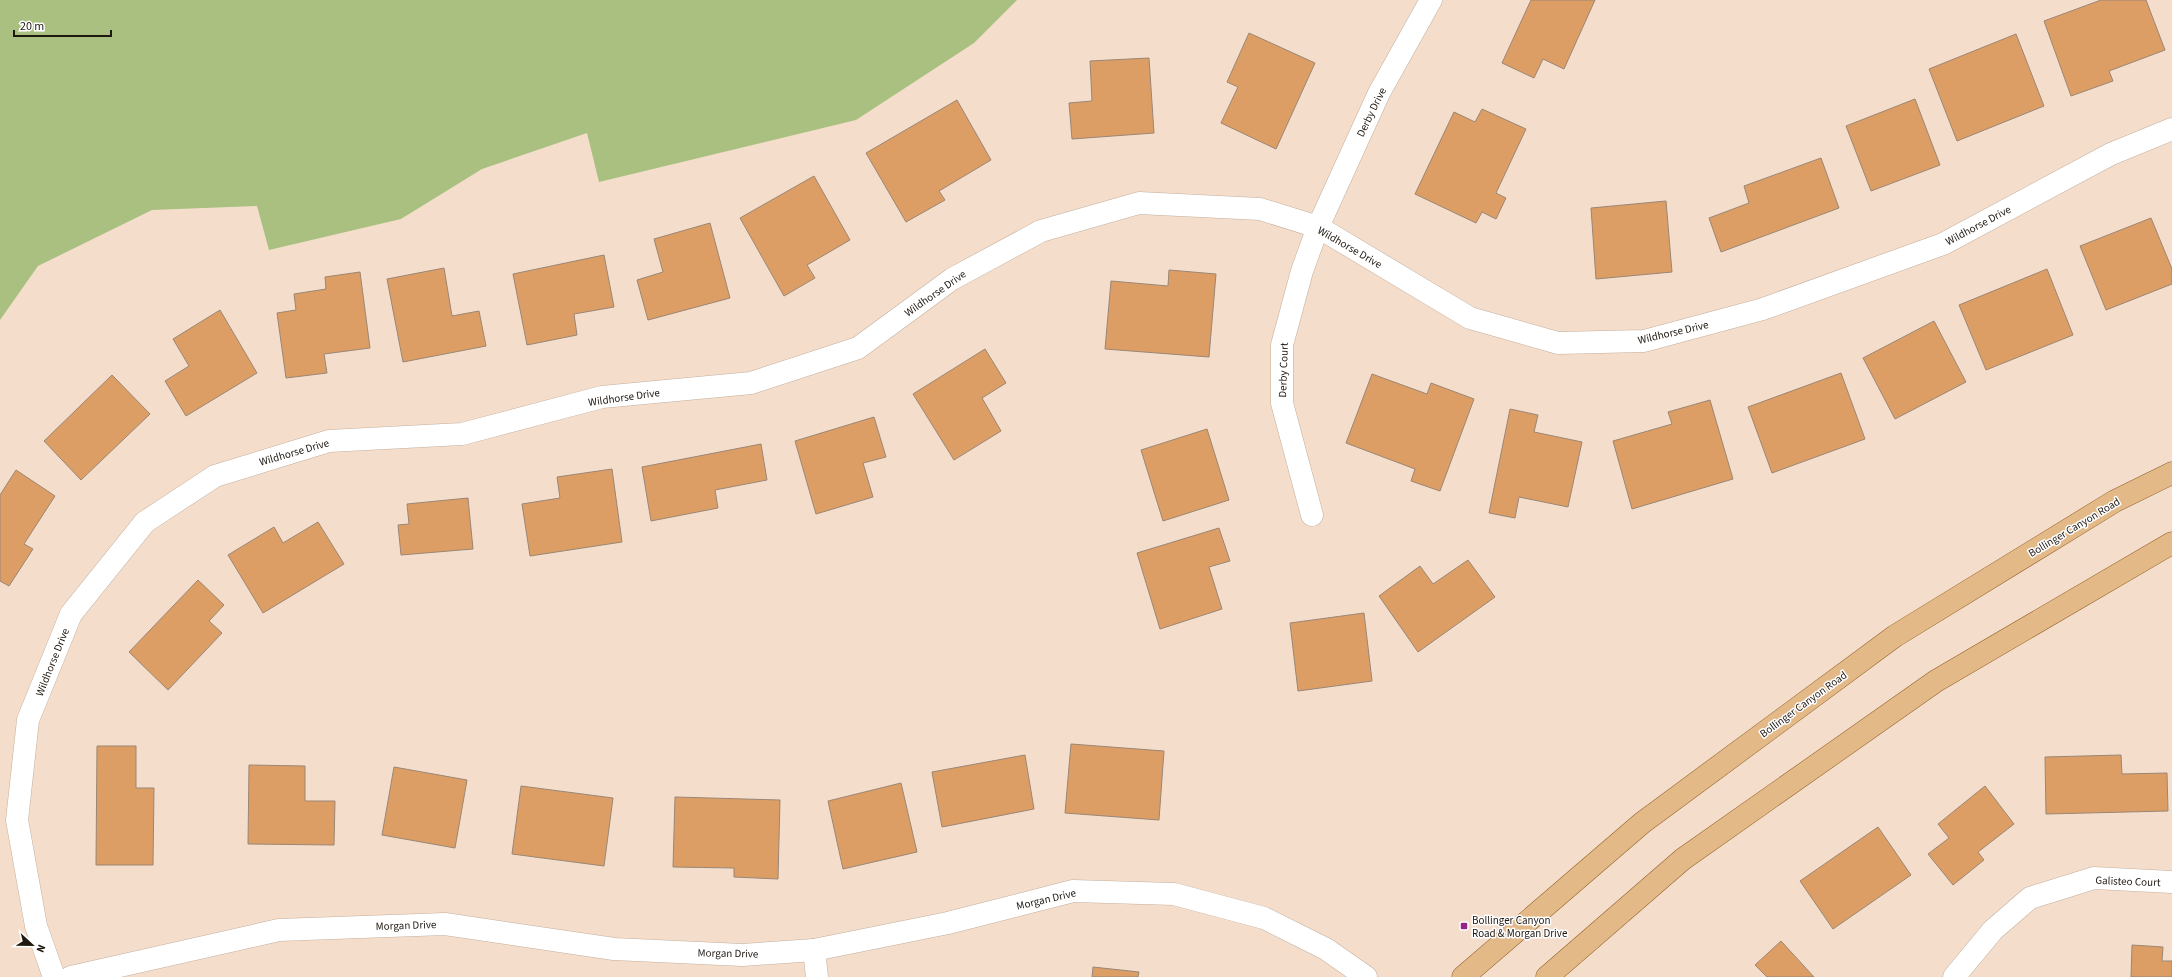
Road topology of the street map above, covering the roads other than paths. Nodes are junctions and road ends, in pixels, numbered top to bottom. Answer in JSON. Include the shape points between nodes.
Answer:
{"nodes":[{"id":1,"x":1431,"y":0,"type":"edge"},
{"id":2,"x":2172,"y":129,"type":"edge"},
{"id":3,"x":1318,"y":227,"type":"junction"},
{"id":4,"x":2172,"y":473,"type":"edge"},
{"id":5,"x":1312,"y":515,"type":"dead end"},
{"id":6,"x":2172,"y":543,"type":"edge"},
{"id":7,"x":2172,"y":882,"type":"edge"},
{"id":8,"x":814,"y":950,"type":"junction"},
{"id":9,"x":54,"y":977,"type":"edge"},
{"id":10,"x":71,"y":977,"type":"edge"},
{"id":11,"x":816,"y":977,"type":"edge"},
{"id":12,"x":1366,"y":977,"type":"edge"},
{"id":13,"x":1463,"y":977,"type":"edge"},
{"id":14,"x":1547,"y":977,"type":"edge"},
{"id":15,"x":1954,"y":977,"type":"edge"}],
"edges":[{"from":1,"to":3,"type":"street","name":"Derby Drive","via":[[1379,93]]},
{"from":2,"to":3,"type":"street","name":"Wildhorse Drive","via":[[2111,154],[1943,244],[1763,309],[1644,341],[1558,343],[1470,318]]},
{"from":3,"to":5,"type":"street","name":"Derby Court","via":[[1302,271],[1282,346],[1282,403]]},
{"from":3,"to":9,"type":"street","name":"Wildhorse Drive","via":[[1260,209],[1139,203],[1041,231],[952,279],[858,348],[751,383],[602,398],[462,434],[329,441],[215,476],[144,522],[71,614],[28,720],[17,820],[36,926]]},
{"from":4,"to":13,"type":"main road","name":"Bollinger Canyon Road","via":[[2115,501],[1895,636],[1642,823]]},
{"from":6,"to":14,"type":"main road","via":[[1936,681],[1683,860]]},
{"from":7,"to":15,"type":"street","name":"Galisteo Court","via":[[2094,878],[2030,898],[1993,930]]},
{"from":8,"to":10,"type":"street","name":"Morgan Drive","via":[[742,955],[614,949],[445,924],[279,930]]},
{"from":8,"to":11,"type":"street"},
{"from":8,"to":12,"type":"street","name":"Morgan Drive","via":[[948,923],[1073,891],[1174,894],[1264,918],[1326,949]]}]}
